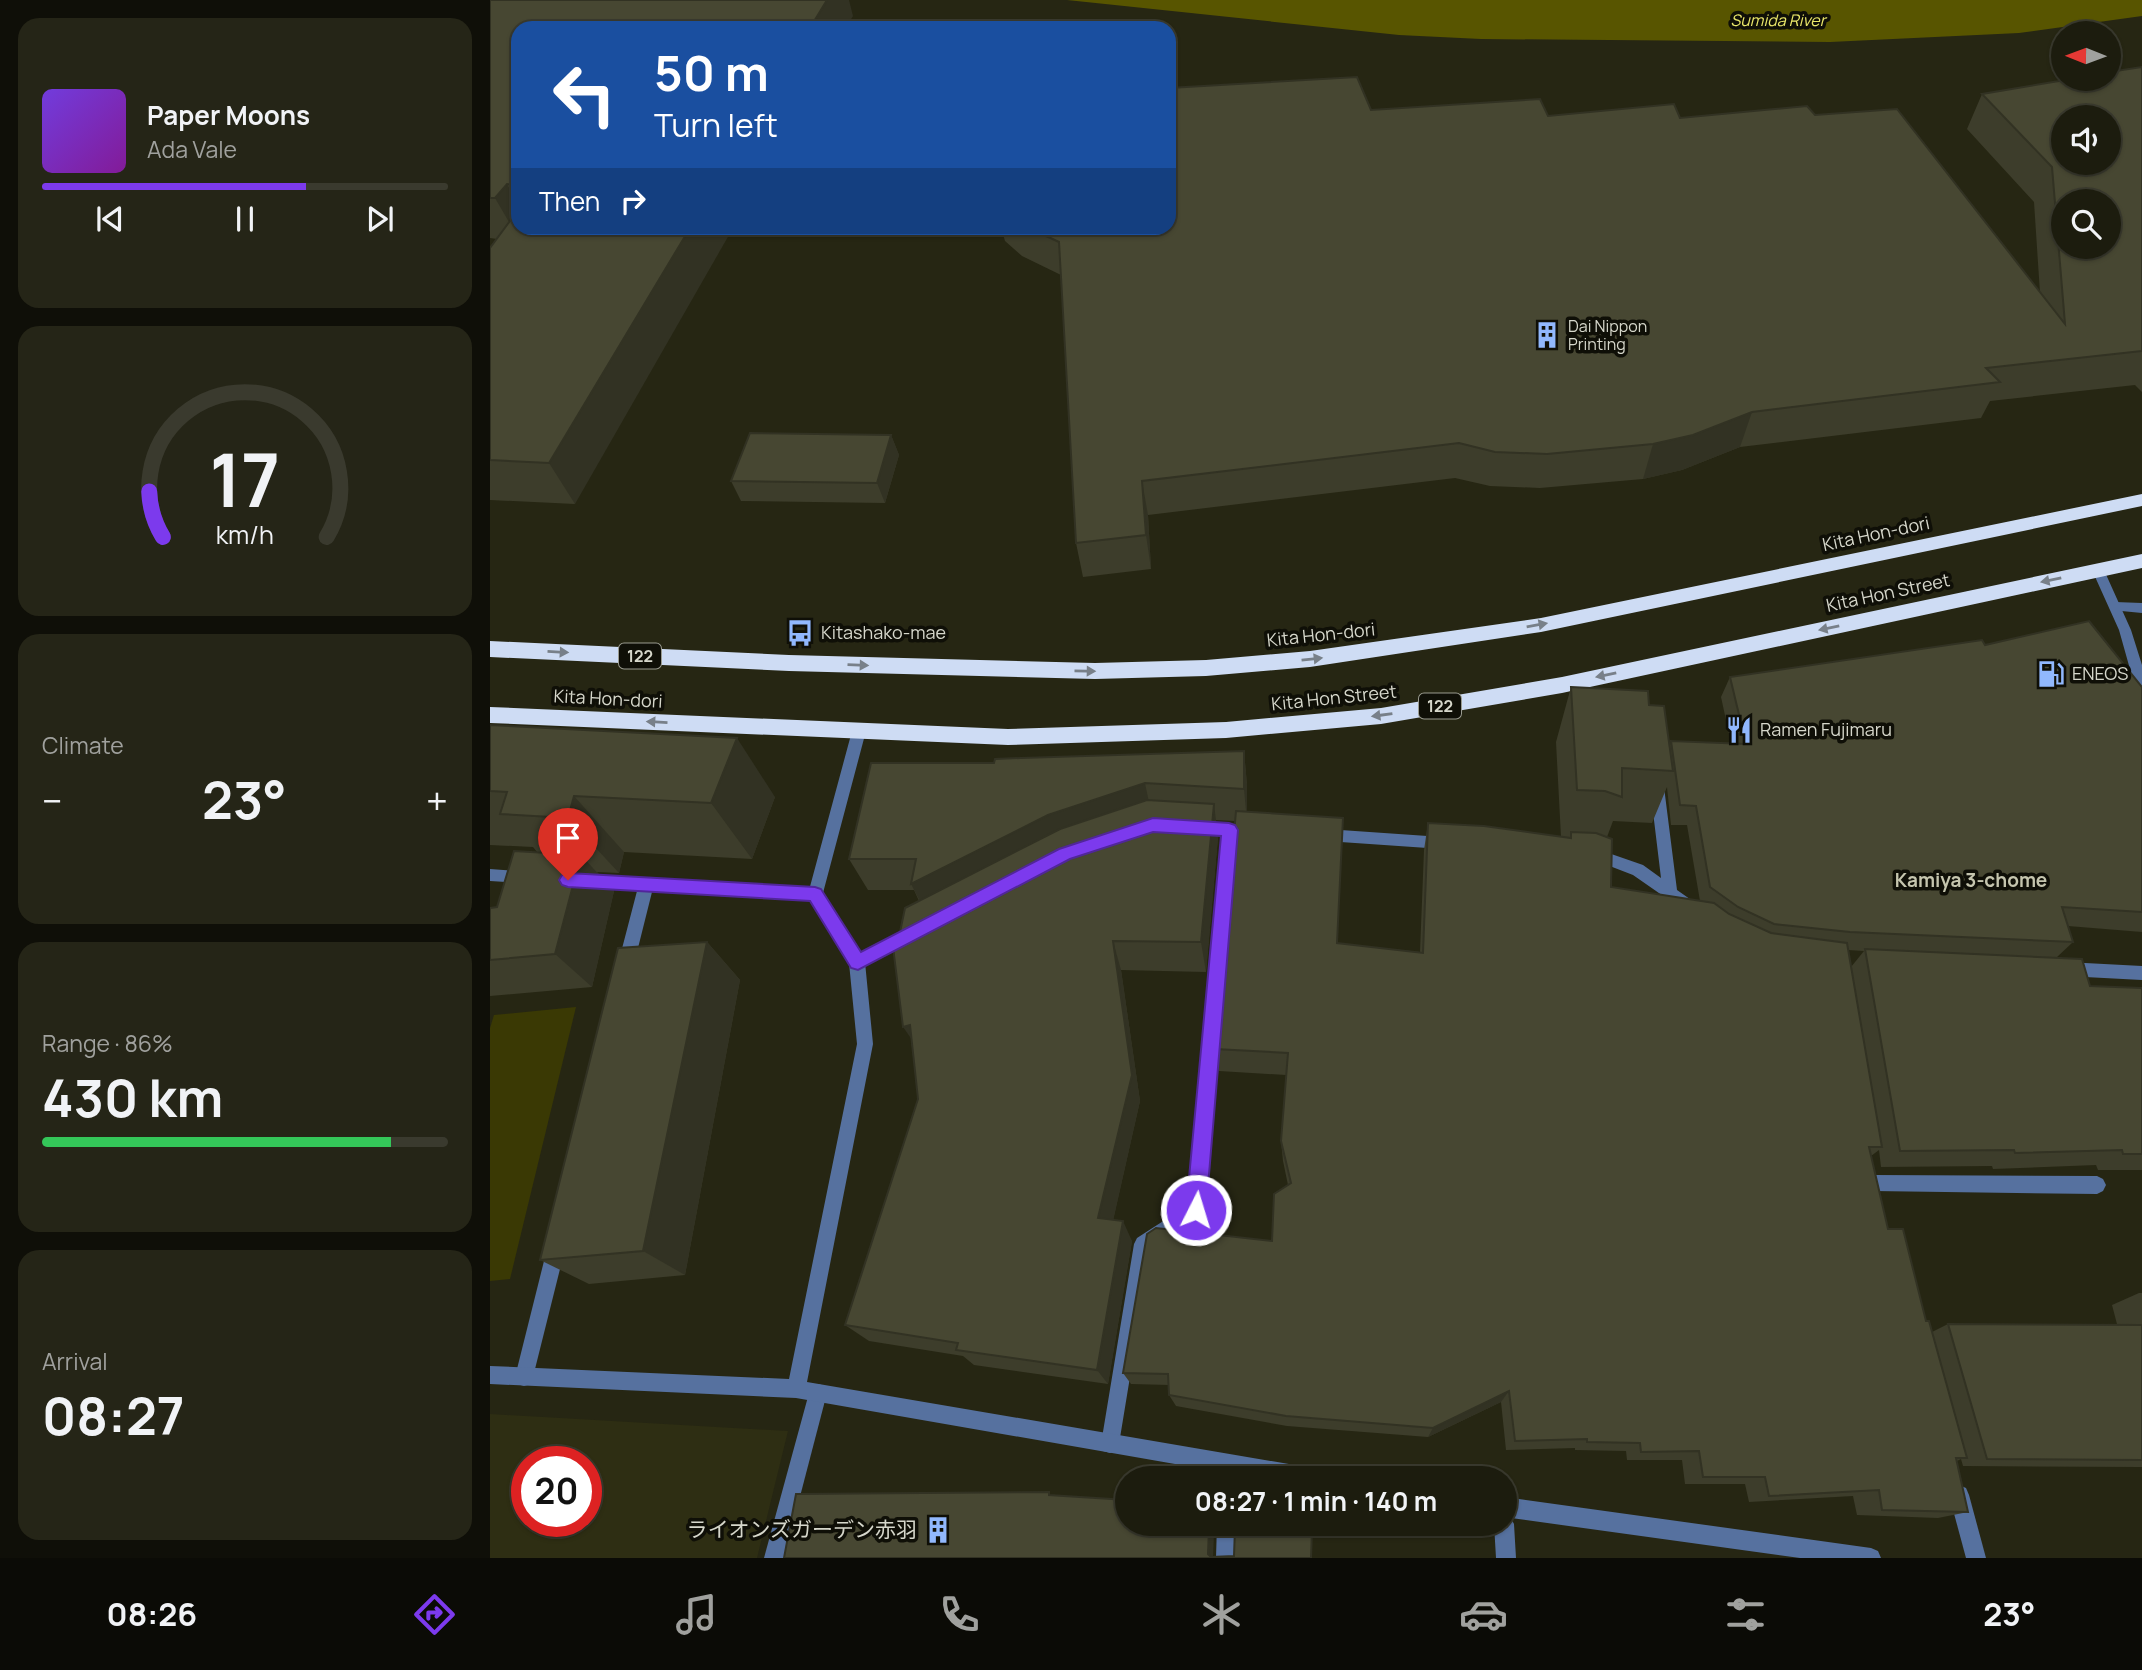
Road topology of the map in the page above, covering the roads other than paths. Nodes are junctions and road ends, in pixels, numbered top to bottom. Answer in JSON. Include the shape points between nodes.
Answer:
{"nodes":[{"id":1,"x":2142,"y":500,"type":"edge"},
{"id":2,"x":2142,"y":561,"type":"edge"},
{"id":3,"x":2098,"y":570,"type":"junction"},
{"id":4,"x":2115,"y":607,"type":"junction"},
{"id":5,"x":2142,"y":608,"type":"edge"},
{"id":6,"x":490,"y":649,"type":"edge"},
{"id":7,"x":2142,"y":687,"type":"edge"},
{"id":8,"x":490,"y":715,"type":"edge"},
{"id":9,"x":859,"y":731,"type":"junction"},
{"id":10,"x":1655,"y":770,"type":"edge"},
{"id":11,"x":1179,"y":826,"type":"edge"},
{"id":12,"x":1229,"y":830,"type":"junction"},
{"id":13,"x":1271,"y":832,"type":"edge"},
{"id":14,"x":1312,"y":835,"type":"edge"},
{"id":15,"x":1463,"y":844,"type":"edge"},
{"id":16,"x":1573,"y":851,"type":"edge"},
{"id":17,"x":490,"y":875,"type":"edge"},
{"id":18,"x":542,"y":878,"type":"edge"},
{"id":19,"x":568,"y":880,"type":"edge"},
{"id":20,"x":646,"y":886,"type":"junction"},
{"id":21,"x":1670,"y":891,"type":"junction"},
{"id":22,"x":815,"y":894,"type":"junction"},
{"id":23,"x":1701,"y":916,"type":"edge"},
{"id":24,"x":918,"y":930,"type":"edge"},
{"id":25,"x":858,"y":962,"type":"junction"},
{"id":26,"x":2045,"y":968,"type":"edge"},
{"id":27,"x":2142,"y":973,"type":"edge"},
{"id":28,"x":623,"y":979,"type":"edge"},
{"id":29,"x":1874,"y":1183,"type":"edge"},
{"id":30,"x":2097,"y":1185,"type":"edge"},
{"id":31,"x":560,"y":1231,"type":"edge"},
{"id":32,"x":490,"y":1375,"type":"edge"},
{"id":33,"x":524,"y":1377,"type":"junction"},
{"id":34,"x":796,"y":1389,"type":"junction"},
{"id":35,"x":818,"y":1392,"type":"junction"},
{"id":36,"x":1110,"y":1444,"type":"junction"},
{"id":37,"x":1204,"y":1466,"type":"edge"},
{"id":38,"x":1954,"y":1478,"type":"edge"},
{"id":39,"x":1517,"y":1509,"type":"edge"},
{"id":40,"x":1227,"y":1536,"type":"edge"},
{"id":41,"x":1505,"y":1536,"type":"edge"},
{"id":42,"x":774,"y":1558,"type":"edge"},
{"id":43,"x":1226,"y":1558,"type":"edge"},
{"id":44,"x":1506,"y":1558,"type":"edge"},
{"id":45,"x":1871,"y":1558,"type":"edge"},
{"id":46,"x":1976,"y":1558,"type":"edge"}],
"edges":[{"from":6,"to":1,"type":"highway","name":"Kita Hon-dori","number":"122","one_way":true,"via":[[803,664],[1095,671],[1310,659],[1541,625]]},
{"from":2,"to":3,"type":"highway","name":"Kita Hon Street","number":"122"},
{"from":3,"to":4,"type":"street"},
{"from":3,"to":9,"type":"highway","name":"Kita Hon Street","number":"122","one_way":true,"via":[[1562,685],[1381,716],[1227,730],[1022,737]]},
{"from":4,"to":5,"type":"street"},
{"from":4,"to":7,"type":"street"},
{"from":9,"to":8,"type":"highway","name":"Kita Hon Street","number":"122","one_way":true},
{"from":9,"to":22,"type":"street"},
{"from":10,"to":21,"type":"street"},
{"from":11,"to":12,"type":"street"},
{"from":12,"to":13,"type":"street"},
{"from":12,"to":36,"type":"street","via":[[1196,1210],[1143,1244]]},
{"from":14,"to":15,"type":"street"},
{"from":16,"to":21,"type":"street","via":[[1638,870]]},
{"from":17,"to":18,"type":"street"},
{"from":19,"to":20,"type":"street"},
{"from":20,"to":22,"type":"street"},
{"from":20,"to":28,"type":"street"},
{"from":21,"to":23,"type":"street"},
{"from":22,"to":25,"type":"street"},
{"from":24,"to":25,"type":"street"},
{"from":25,"to":34,"type":"street","via":[[865,1044]]},
{"from":26,"to":27,"type":"street"},
{"from":29,"to":30,"type":"street"},
{"from":31,"to":33,"type":"street"},
{"from":32,"to":33,"type":"street"},
{"from":33,"to":34,"type":"street"},
{"from":34,"to":35,"type":"street"},
{"from":35,"to":36,"type":"street"},
{"from":35,"to":42,"type":"street"},
{"from":36,"to":37,"type":"street"},
{"from":38,"to":46,"type":"street"},
{"from":39,"to":45,"type":"street"},
{"from":40,"to":43,"type":"street"},
{"from":41,"to":44,"type":"street"}]}
